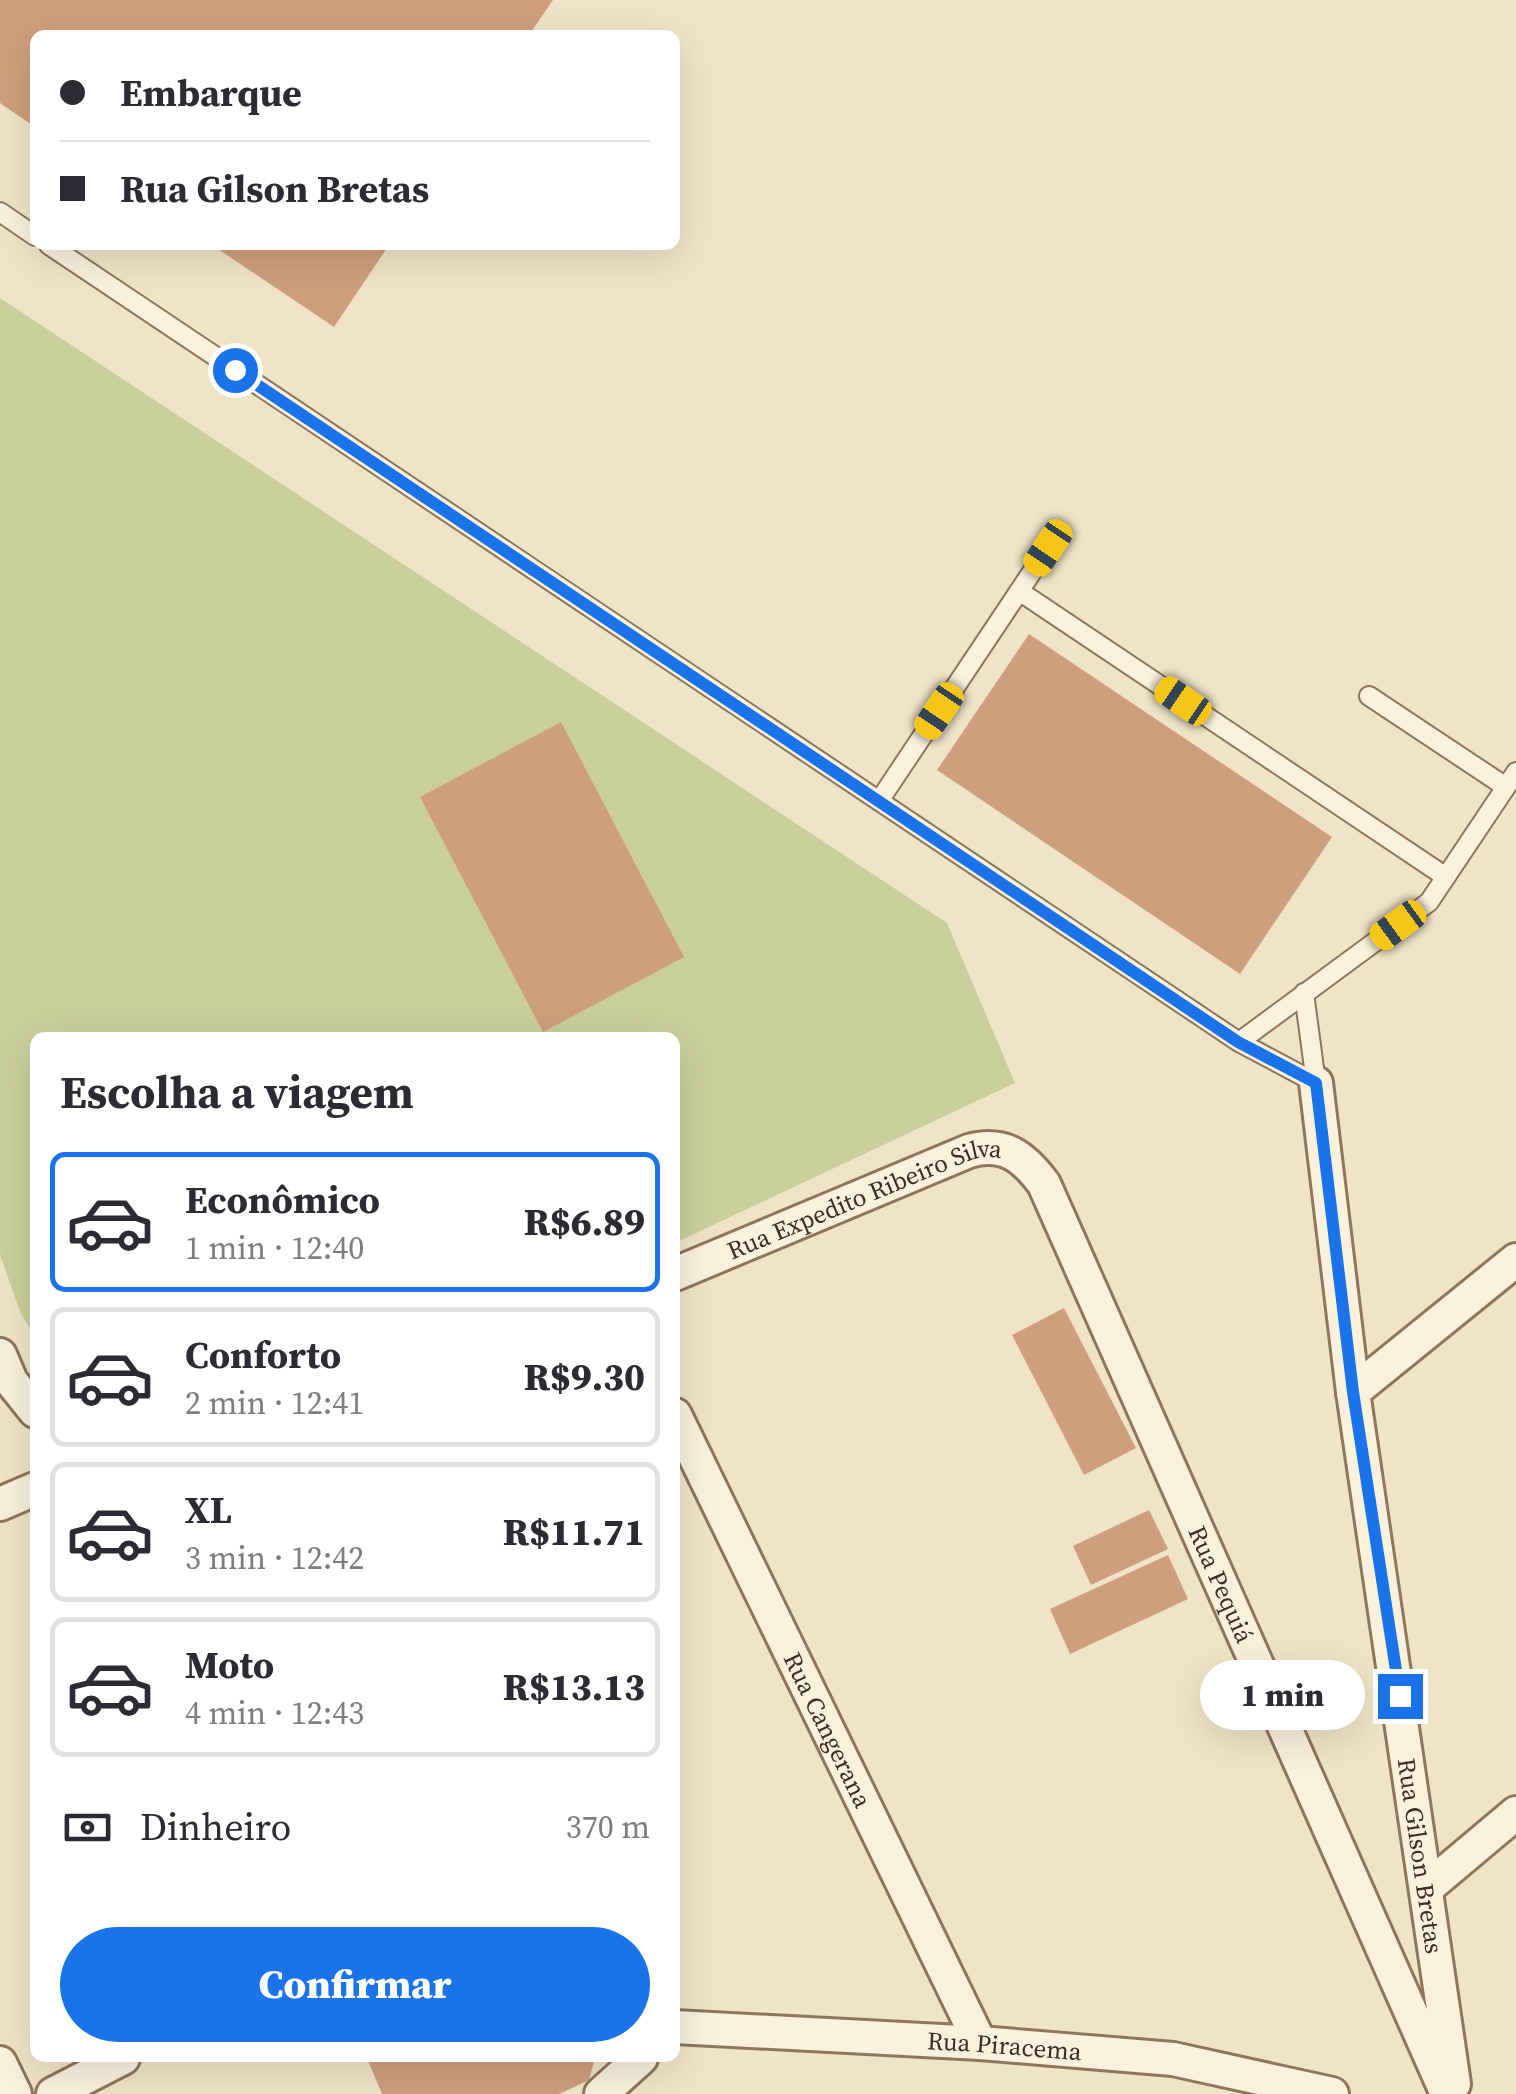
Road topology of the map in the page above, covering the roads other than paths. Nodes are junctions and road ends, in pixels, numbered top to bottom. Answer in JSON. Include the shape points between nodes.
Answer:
{"nodes":[{"id":1,"x":0,"y":212,"type":"edge"},
{"id":2,"x":30,"y":233,"type":"edge"},
{"id":3,"x":56,"y":250,"type":"edge"},
{"id":4,"x":1048,"y":548,"type":"dead end"},
{"id":5,"x":1019,"y":592,"type":"junction"},
{"id":6,"x":1369,"y":696,"type":"dead end"},
{"id":7,"x":1511,"y":780,"type":"edge"},
{"id":8,"x":879,"y":801,"type":"junction"},
{"id":9,"x":1446,"y":877,"type":"junction"},
{"id":10,"x":1304,"y":993,"type":"junction"},
{"id":11,"x":1238,"y":1042,"type":"junction"},
{"id":12,"x":1316,"y":1083,"type":"junction"},
{"id":13,"x":1044,"y":1184,"type":"joint"},
{"id":14,"x":1516,"y":1260,"type":"edge"},
{"id":15,"x":680,"y":1272,"type":"edge"},
{"id":16,"x":0,"y":1354,"type":"edge"},
{"id":17,"x":1353,"y":1392,"type":"junction"},
{"id":18,"x":30,"y":1405,"type":"edge"},
{"id":19,"x":680,"y":1425,"type":"edge"},
{"id":20,"x":30,"y":1491,"type":"edge"},
{"id":21,"x":0,"y":1504,"type":"edge"},
{"id":22,"x":1516,"y":1813,"type":"edge"},
{"id":23,"x":1428,"y":1887,"type":"junction"},
{"id":24,"x":680,"y":2027,"type":"edge"},
{"id":25,"x":980,"y":2043,"type":"junction"},
{"id":26,"x":115,"y":2062,"type":"edge"},
{"id":27,"x":637,"y":2062,"type":"edge"},
{"id":28,"x":0,"y":2063,"type":"edge"},
{"id":29,"x":14,"y":2094,"type":"edge"},
{"id":30,"x":53,"y":2094,"type":"edge"},
{"id":31,"x":601,"y":2094,"type":"edge"},
{"id":32,"x":1332,"y":2094,"type":"edge"},
{"id":33,"x":1447,"y":2094,"type":"edge"},
{"id":34,"x":1456,"y":2094,"type":"edge"}],
"edges":[{"from":1,"to":2,"type":"lane"},
{"from":3,"to":8,"type":"lane"},
{"from":4,"to":5,"type":"lane"},
{"from":5,"to":8,"type":"lane"},
{"from":5,"to":9,"type":"lane"},
{"from":6,"to":7,"type":"lane"},
{"from":7,"to":9,"type":"lane"},
{"from":8,"to":11,"type":"lane"},
{"from":9,"to":10,"type":"lane","via":[[1429,902]]},
{"from":10,"to":11,"type":"lane"},
{"from":10,"to":12,"type":"lane"},
{"from":11,"to":12,"type":"lane"},
{"from":12,"to":17,"type":"street","name":"Rua Gilson Bretas"},
{"from":13,"to":15,"type":"street","name":"Rua Expedito Ribeiro Silva","via":[[1009,1150],[986,1146]]},
{"from":13,"to":33,"type":"street","name":"Rua Pequiá"},
{"from":14,"to":17,"type":"street"},
{"from":16,"to":18,"type":"street"},
{"from":17,"to":23,"type":"street","name":"Rua Gilson Bretas"},
{"from":19,"to":25,"type":"street","name":"Rua Cangerana"},
{"from":20,"to":21,"type":"street"},
{"from":22,"to":23,"type":"street"},
{"from":23,"to":34,"type":"street","name":"Rua Gilson Bretas"},
{"from":24,"to":25,"type":"street","name":"Rua Piracema"},
{"from":25,"to":32,"type":"street","name":"Rua Piracema","via":[[1174,2059]]},
{"from":26,"to":30,"type":"street"},
{"from":27,"to":31,"type":"street"},
{"from":28,"to":29,"type":"street"}]}
